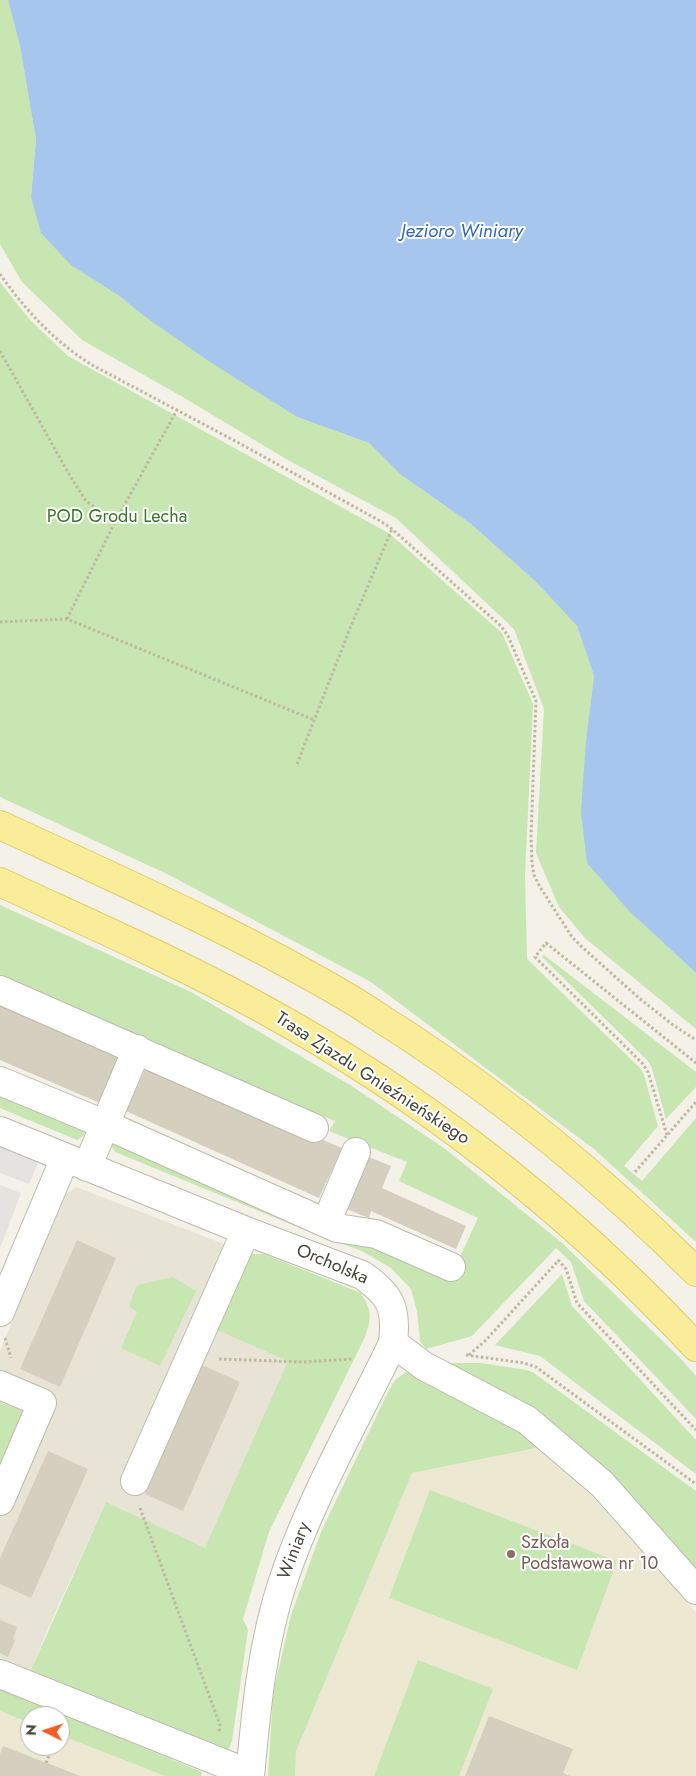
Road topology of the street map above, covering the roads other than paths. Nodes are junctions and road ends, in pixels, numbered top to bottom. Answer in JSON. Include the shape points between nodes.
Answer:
{"nodes":[{"id":1,"x":0,"y":825,"type":"edge"},
{"id":2,"x":0,"y":882,"type":"edge"},
{"id":3,"x":0,"y":990,"type":"edge"},
{"id":4,"x":137,"y":1049,"type":"junction"},
{"id":5,"x":0,"y":1080,"type":"edge"},
{"id":6,"x":104,"y":1124,"type":"junction"},
{"id":7,"x":314,"y":1128,"type":"dead end"},
{"id":8,"x":0,"y":1131,"type":"edge"},
{"id":9,"x":356,"y":1152,"type":"dead end"},
{"id":10,"x":76,"y":1162,"type":"junction"},
{"id":11,"x":326,"y":1223,"type":"junction"},
{"id":12,"x":246,"y":1231,"type":"junction"},
{"id":13,"x":452,"y":1267,"type":"dead end"},
{"id":14,"x":696,"y":1272,"type":"edge"},
{"id":15,"x":0,"y":1312,"type":"edge"},
{"id":16,"x":696,"y":1347,"type":"edge"},
{"id":17,"x":389,"y":1350,"type":"junction"},
{"id":18,"x":0,"y":1385,"type":"edge"},
{"id":19,"x":135,"y":1481,"type":"road end"},
{"id":20,"x":0,"y":1501,"type":"edge"},
{"id":21,"x":696,"y":1590,"type":"edge"},
{"id":22,"x":0,"y":1674,"type":"edge"},
{"id":23,"x":250,"y":1775,"type":"edge"}],
"edges":[{"from":1,"to":14,"type":"main road","via":[[241,939],[354,1001],[448,1063],[536,1128],[611,1191]]},
{"from":2,"to":16,"type":"main road","name":"Trasa Zjazdu Gnieźnieńskiego","via":[[264,1009],[422,1107],[565,1219],[629,1278]]},
{"from":3,"to":4,"type":"street"},
{"from":4,"to":6,"type":"street"},
{"from":4,"to":7,"type":"street"},
{"from":5,"to":6,"type":"street"},
{"from":6,"to":10,"type":"street"},
{"from":6,"to":11,"type":"street"},
{"from":8,"to":10,"type":"street","name":"Orcholska"},
{"from":9,"to":11,"type":"street"},
{"from":10,"to":12,"type":"street","name":"Orcholska"},
{"from":10,"to":15,"type":"street"},
{"from":11,"to":13,"type":"street","via":[[337,1228],[376,1234]]},
{"from":12,"to":17,"type":"street","name":"Orcholska","via":[[362,1275],[377,1285],[389,1300],[395,1321]]},
{"from":12,"to":19,"type":"street"},
{"from":17,"to":21,"type":"street","via":[[526,1420],[602,1484]]},
{"from":17,"to":23,"type":"street","name":"Winiary","via":[[309,1514],[283,1582],[266,1644]]},
{"from":18,"to":20,"type":"street","via":[[42,1402]]},
{"from":22,"to":23,"type":"street"}]}
